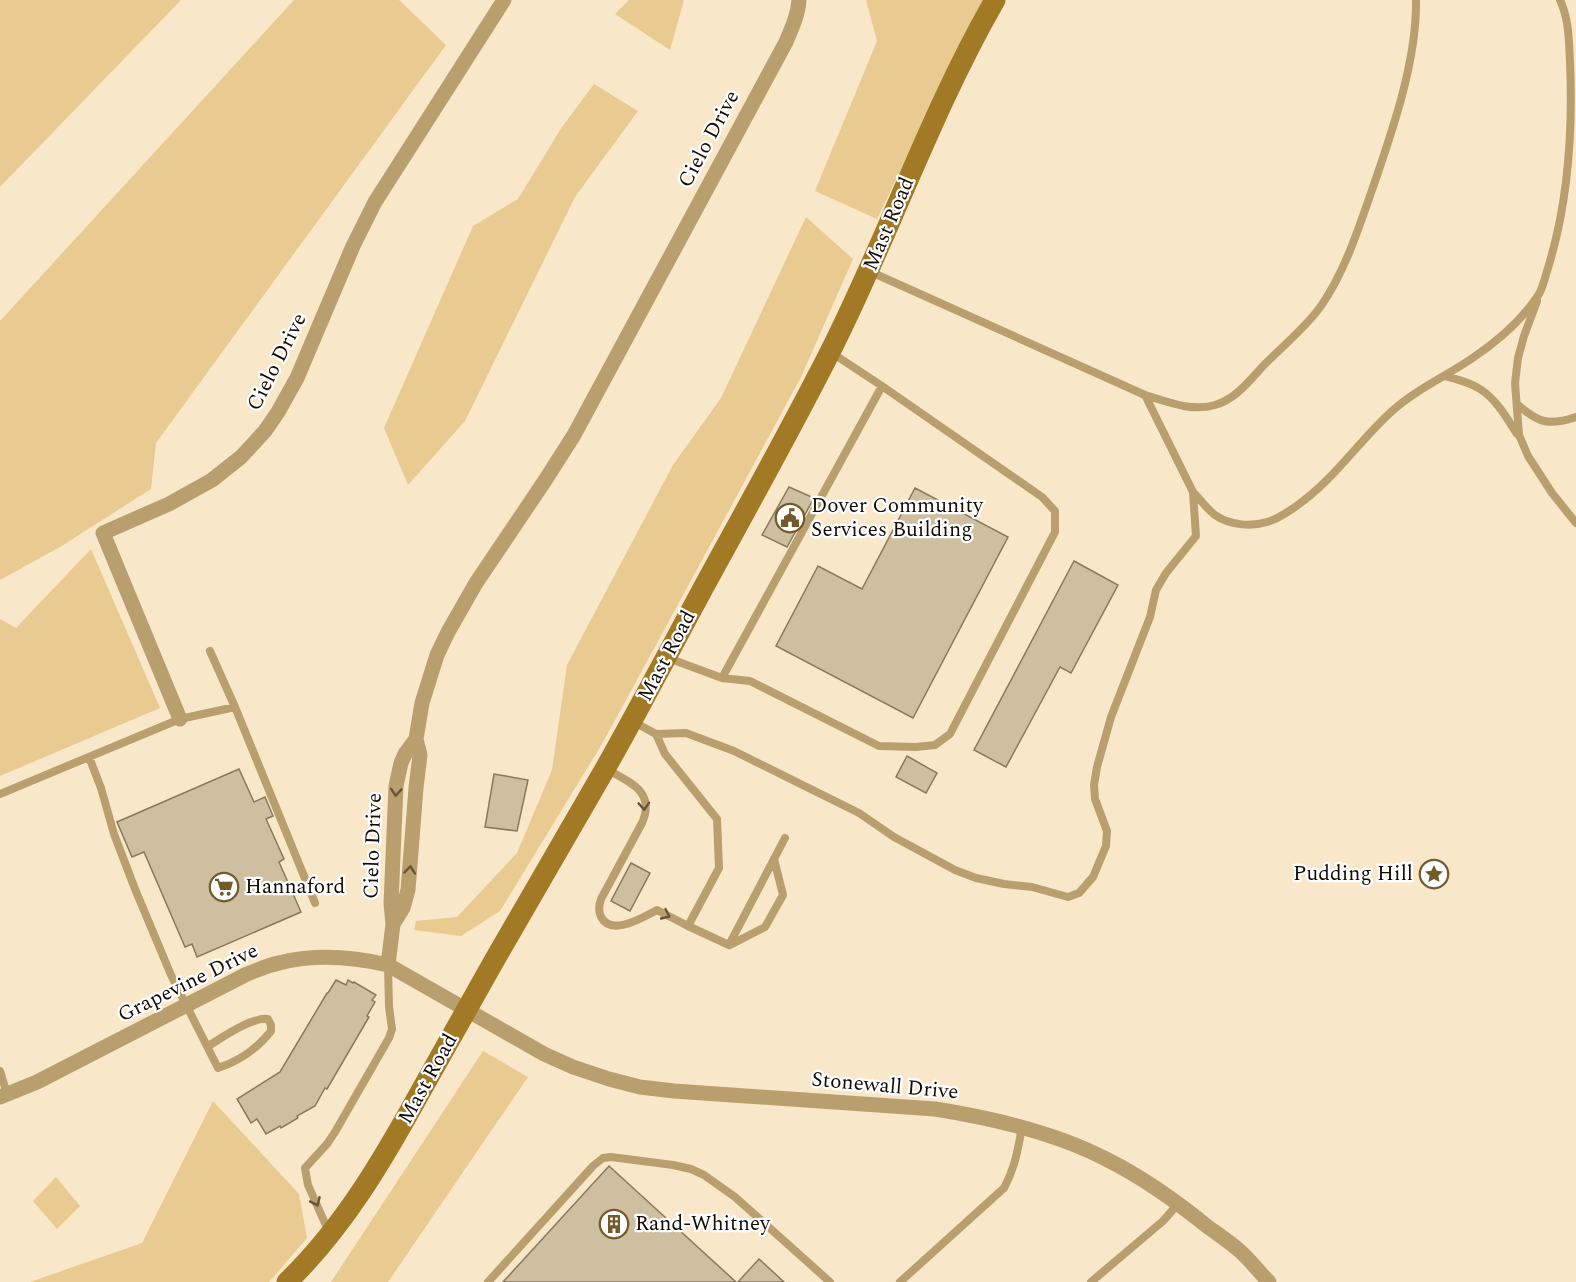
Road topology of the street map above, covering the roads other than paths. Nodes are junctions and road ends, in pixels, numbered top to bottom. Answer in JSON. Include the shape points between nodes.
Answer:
{"nodes":[{"id":1,"x":504,"y":0,"type":"edge"},
{"id":2,"x":799,"y":0,"type":"edge"},
{"id":3,"x":995,"y":0,"type":"edge"},
{"id":4,"x":1416,"y":0,"type":"edge"},
{"id":5,"x":1560,"y":0,"type":"edge"},
{"id":6,"x":869,"y":271,"type":"junction"},
{"id":7,"x":1540,"y":292,"type":"junction"},
{"id":8,"x":830,"y":352,"type":"junction"},
{"id":9,"x":1444,"y":376,"type":"junction"},
{"id":10,"x":882,"y":386,"type":"junction"},
{"id":11,"x":1145,"y":395,"type":"junction"},
{"id":12,"x":1517,"y":404,"type":"junction"},
{"id":13,"x":1576,"y":417,"type":"edge"},
{"id":14,"x":1519,"y":435,"type":"junction"},
{"id":15,"x":1193,"y":492,"type":"junction"},
{"id":16,"x":1576,"y":523,"type":"edge"},
{"id":17,"x":210,"y":651,"type":"dead end"},
{"id":18,"x":666,"y":657,"type":"junction"},
{"id":19,"x":722,"y":678,"type":"junction"},
{"id":20,"x":235,"y":707,"type":"junction"},
{"id":21,"x":180,"y":719,"type":"junction"},
{"id":22,"x":632,"y":720,"type":"junction"},
{"id":23,"x":656,"y":734,"type":"junction"},
{"id":24,"x":89,"y":757,"type":"junction"},
{"id":25,"x":605,"y":768,"type":"junction"},
{"id":26,"x":0,"y":794,"type":"edge"},
{"id":27,"x":785,"y":838,"type":"dead end"},
{"id":28,"x":774,"y":859,"type":"junction"},
{"id":29,"x":315,"y":903,"type":"dead end"},
{"id":30,"x":688,"y":926,"type":"junction"},
{"id":31,"x":729,"y":945,"type":"junction"},
{"id":32,"x":388,"y":965,"type":"junction"},
{"id":33,"x":186,"y":1006,"type":"junction"},
{"id":34,"x":466,"y":1010,"type":"junction"},
{"id":35,"x":208,"y":1046,"type":"junction"},
{"id":36,"x":0,"y":1071,"type":"edge"},
{"id":37,"x":4,"y":1095,"type":"edge"},
{"id":38,"x":1022,"y":1127,"type":"junction"},
{"id":39,"x":1178,"y":1204,"type":"junction"},
{"id":40,"x":330,"y":1235,"type":"junction"},
{"id":41,"x":287,"y":1282,"type":"edge"},
{"id":42,"x":488,"y":1282,"type":"edge"},
{"id":43,"x":830,"y":1282,"type":"edge"},
{"id":44,"x":900,"y":1282,"type":"edge"},
{"id":45,"x":1091,"y":1282,"type":"edge"},
{"id":46,"x":1269,"y":1282,"type":"edge"}],
"edges":[{"from":1,"to":21,"type":"street","name":"Cielo Drive","via":[[375,202],[297,378],[266,431],[212,480],[103,533]]},
{"from":2,"to":32,"type":"street","name":"Cielo Drive","via":[[786,42],[594,400],[476,583],[437,655],[416,738],[420,755],[408,890],[393,924]]},
{"from":3,"to":6,"type":"street","name":"Mast Road","via":[[953,81]]},
{"from":4,"to":11,"type":"lane","via":[[1415,33],[1393,129],[1351,248],[1319,308],[1235,395],[1218,404],[1201,408],[1182,406]]},
{"from":5,"to":7,"type":"lane","via":[[1569,34],[1568,145],[1555,245]]},
{"from":6,"to":8,"type":"street","name":"Mast Road"},
{"from":6,"to":11,"type":"lane"},
{"from":7,"to":9,"type":"lane","via":[[1503,335]]},
{"from":7,"to":12,"type":"lane","via":[[1518,358]]},
{"from":8,"to":10,"type":"lane"},
{"from":8,"to":18,"type":"street","name":"Mast Road"},
{"from":9,"to":14,"type":"lane","via":[[1482,390]]},
{"from":9,"to":15,"type":"lane","via":[[1407,398],[1329,478],[1281,517],[1266,523],[1230,523]]},
{"from":10,"to":19,"type":"lane"},
{"from":10,"to":19,"type":"lane","via":[[1042,497],[1055,511],[1055,532],[950,734],[935,745],[879,746],[750,681]]},
{"from":11,"to":15,"type":"lane"},
{"from":12,"to":13,"type":"lane","via":[[1538,420],[1549,423]]},
{"from":12,"to":14,"type":"lane"},
{"from":14,"to":16,"type":"lane","via":[[1528,456]]},
{"from":15,"to":23,"type":"lane","via":[[1196,536],[1156,590],[1150,617],[1105,737],[1094,784],[1095,799],[1107,831],[1106,846],[1093,877],[1079,893],[1068,897],[976,878],[894,837],[859,813],[734,752],[686,733]]},
{"from":17,"to":20,"type":"lane"},
{"from":18,"to":19,"type":"lane"},
{"from":18,"to":22,"type":"street","name":"Mast Road"},
{"from":20,"to":21,"type":"lane"},
{"from":20,"to":29,"type":"lane"},
{"from":21,"to":24,"type":"lane"},
{"from":22,"to":23,"type":"lane"},
{"from":22,"to":25,"type":"street","name":"Mast Road"},
{"from":23,"to":30,"type":"lane","via":[[665,754],[717,819],[719,868]]},
{"from":24,"to":26,"type":"lane"},
{"from":24,"to":33,"type":"lane","via":[[119,849]]},
{"from":25,"to":30,"type":"lane","one_way":true,"via":[[636,787],[644,796],[646,809],[599,904],[601,916],[609,925],[620,926],[657,910]]},
{"from":25,"to":34,"type":"street","name":"Mast Road"},
{"from":27,"to":28,"type":"lane"},
{"from":28,"to":31,"type":"lane"},
{"from":28,"to":31,"type":"lane","via":[[783,895],[765,927]]},
{"from":30,"to":31,"type":"lane"},
{"from":32,"to":33,"type":"street","name":"Grapevine Drive","via":[[317,958],[279,963],[247,974]]},
{"from":32,"to":34,"type":"street","name":"Grapevine Drive"},
{"from":32,"to":40,"type":"lane","one_way":true,"via":[[392,1029],[389,1038],[335,1132],[305,1168],[308,1185]]},
{"from":33,"to":35,"type":"lane"},
{"from":33,"to":37,"type":"street","name":"Grapevine Drive"},
{"from":34,"to":38,"type":"street","name":"Stonewall Drive","via":[[573,1067],[640,1087],[935,1109]]},
{"from":34,"to":40,"type":"street","name":"Mast Road","via":[[390,1147]]},
{"from":35,"to":35,"type":"lane","via":[[218,1068],[231,1064],[255,1049],[271,1031],[271,1025],[268,1019],[261,1018]]},
{"from":36,"to":37,"type":"lane"},
{"from":38,"to":39,"type":"street","name":"Stonewall Drive","via":[[1105,1158]]},
{"from":38,"to":44,"type":"lane","via":[[1016,1162],[1004,1188]]},
{"from":39,"to":45,"type":"lane"},
{"from":39,"to":46,"type":"street","name":"Stonewall Drive","via":[[1240,1251]]},
{"from":40,"to":41,"type":"street","name":"Mast Road"},
{"from":42,"to":43,"type":"lane","via":[[593,1166],[611,1157],[673,1165],[704,1175],[735,1197]]}]}
